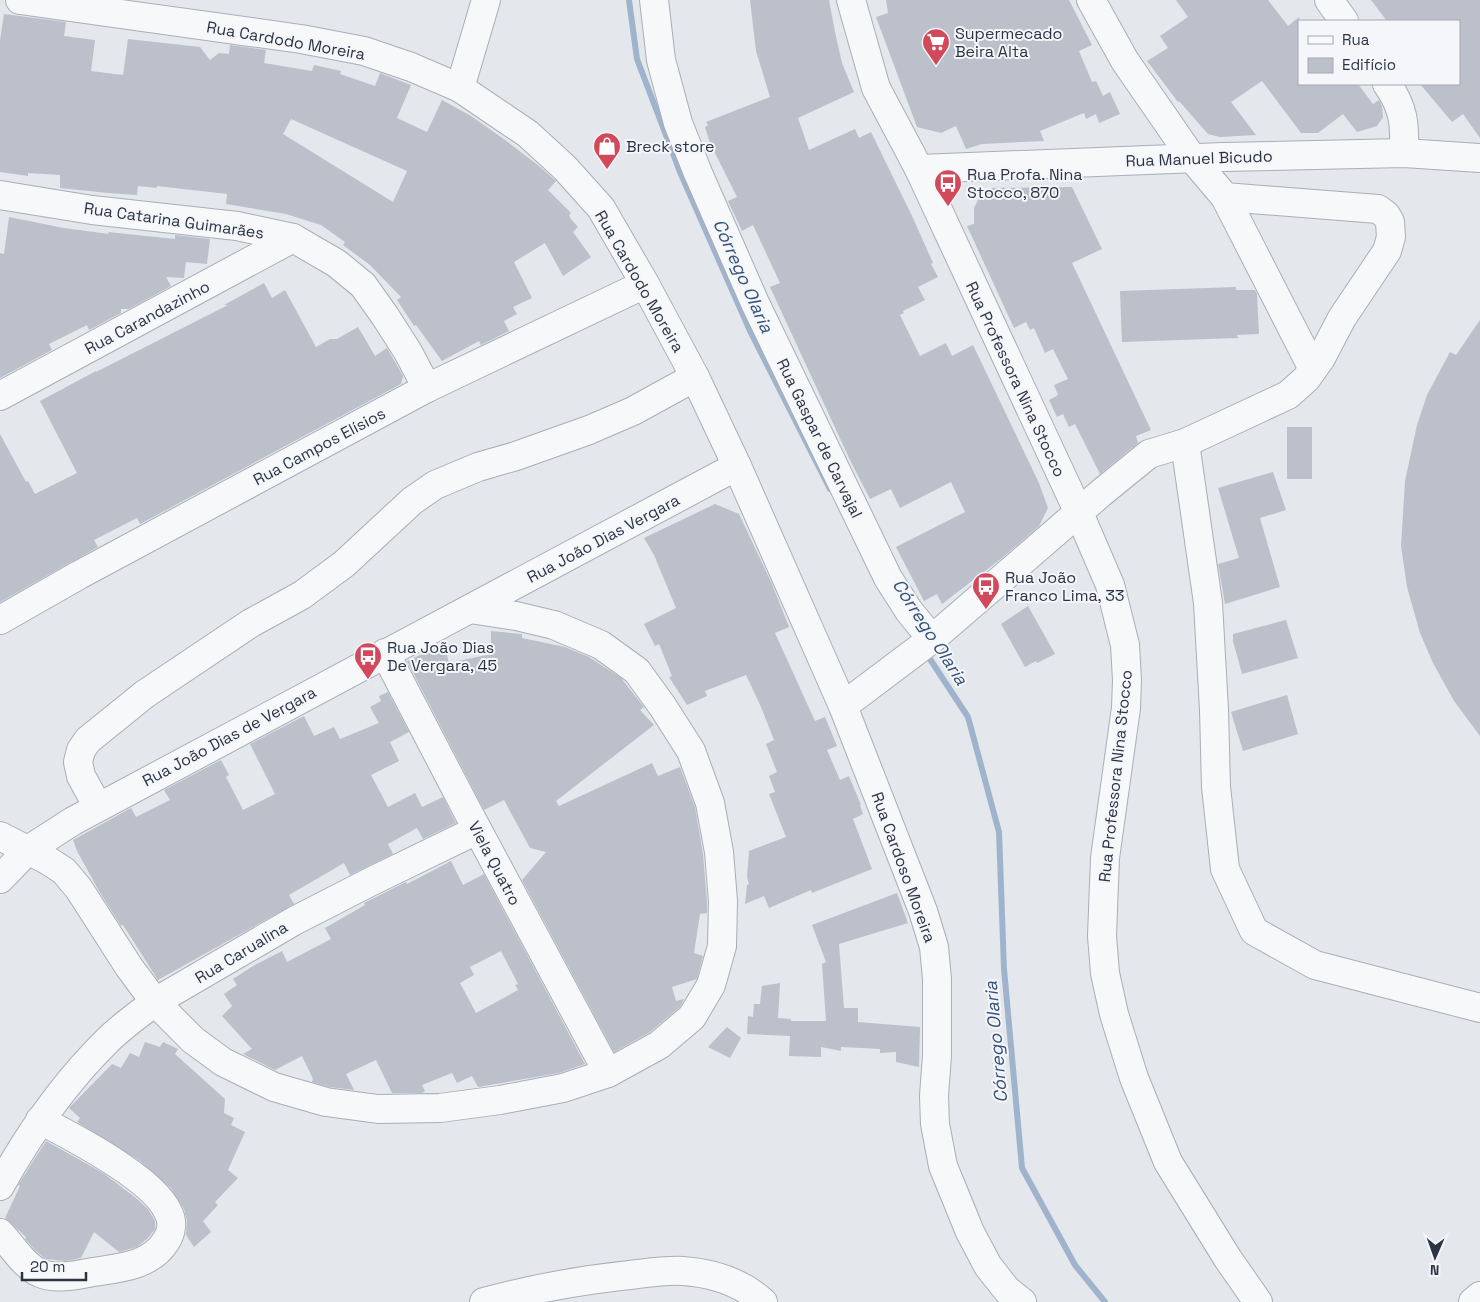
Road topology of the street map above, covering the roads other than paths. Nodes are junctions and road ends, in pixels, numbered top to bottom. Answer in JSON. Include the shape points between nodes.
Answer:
{"nodes":[{"id":1,"x":20,"y":0,"type":"edge"},
{"id":2,"x":486,"y":0,"type":"edge"},
{"id":3,"x":654,"y":0,"type":"edge"},
{"id":4,"x":851,"y":0,"type":"edge"},
{"id":5,"x":1091,"y":0,"type":"edge"},
{"id":6,"x":1329,"y":0,"type":"edge"},
{"id":7,"x":1343,"y":20,"type":"edge"},
{"id":8,"x":1388,"y":85,"type":"edge"},
{"id":9,"x":460,"y":88,"type":"junction"},
{"id":10,"x":1404,"y":153,"type":"junction"},
{"id":11,"x":1192,"y":158,"type":"junction"},
{"id":12,"x":1480,"y":158,"type":"edge"},
{"id":13,"x":919,"y":169,"type":"junction"},
{"id":14,"x":0,"y":195,"type":"edge"},
{"id":15,"x":1225,"y":197,"type":"junction"},
{"id":16,"x":293,"y":238,"type":"junction"},
{"id":17,"x":645,"y":284,"type":"junction"},
{"id":18,"x":1313,"y":369,"type":"junction"},
{"id":19,"x":694,"y":377,"type":"junction"},
{"id":20,"x":427,"y":388,"type":"junction"},
{"id":21,"x":0,"y":396,"type":"edge"},
{"id":22,"x":1185,"y":443,"type":"junction"},
{"id":23,"x":737,"y":466,"type":"junction"},
{"id":24,"x":1079,"y":513,"type":"junction"},
{"id":25,"x":470,"y":610,"type":"junction"},
{"id":26,"x":0,"y":620,"type":"edge"},
{"id":27,"x":929,"y":642,"type":"junction"},
{"id":28,"x":385,"y":653,"type":"junction"},
{"id":29,"x":843,"y":706,"type":"junction"},
{"id":30,"x":98,"y":807,"type":"junction"},
{"id":31,"x":477,"y":830,"type":"junction"},
{"id":32,"x":0,"y":836,"type":"edge"},
{"id":33,"x":28,"y":850,"type":"junction"},
{"id":34,"x":0,"y":878,"type":"edge"},
{"id":35,"x":155,"y":1002,"type":"junction"},
{"id":36,"x":1480,"y":1008,"type":"edge"},
{"id":37,"x":608,"y":1073,"type":"junction"},
{"id":38,"x":40,"y":1120,"type":"junction"},
{"id":39,"x":0,"y":1186,"type":"edge"},
{"id":40,"x":0,"y":1233,"type":"edge"},
{"id":41,"x":726,"y":1292,"type":"edge"},
{"id":42,"x":1480,"y":1296,"type":"edge"},
{"id":43,"x":484,"y":1302,"type":"edge"},
{"id":44,"x":763,"y":1302,"type":"edge"},
{"id":45,"x":1022,"y":1302,"type":"edge"},
{"id":46,"x":1258,"y":1302,"type":"edge"},
{"id":47,"x":1473,"y":1302,"type":"edge"}],
"edges":[{"from":1,"to":9,"type":"street","name":"Rua Cardodo Moreira","via":[[302,39],[364,51]]},
{"from":2,"to":9,"type":"street"},
{"from":3,"to":27,"type":"street","name":"Rua Gaspar de Carvajal","via":[[661,60],[678,123],[698,173],[755,303],[888,578]]},
{"from":4,"to":13,"type":"street","name":"Rua Professora Nina Stocco","via":[[876,88]]},
{"from":5,"to":11,"type":"street","via":[[1125,61]]},
{"from":6,"to":7,"type":"street"},
{"from":8,"to":10,"type":"street","via":[[1403,113]]},
{"from":9,"to":17,"type":"street","name":"Rua Cardodo Moreira","via":[[528,134],[566,168],[601,208]]},
{"from":10,"to":11,"type":"street","name":"Rua Manuel Bicudo"},
{"from":10,"to":12,"type":"street","name":"Rua Manuel Bicudo"},
{"from":11,"to":13,"type":"street","name":"Rua Manuel Bicudo"},
{"from":11,"to":15,"type":"street"},
{"from":13,"to":24,"type":"street","name":"Rua Professora Nina Stocco"},
{"from":14,"to":16,"type":"street","name":"Rua Catarina Guimarães","via":[[92,210],[238,226]]},
{"from":15,"to":18,"type":"street"},
{"from":15,"to":18,"type":"street","via":[[1378,209],[1390,222],[1391,237],[1387,251],[1342,318]]},
{"from":16,"to":20,"type":"street","name":"Rua Catarina Guimarães","via":[[336,263],[363,285],[408,352]]},
{"from":16,"to":21,"type":"street","name":"Rua Carandazinho"},
{"from":17,"to":19,"type":"street","name":"Rua Cardodo Moreira"},
{"from":17,"to":20,"type":"street","name":"Rua Campos Elísios"},
{"from":18,"to":22,"type":"street","via":[[1288,394]]},
{"from":19,"to":23,"type":"street","name":"Rua Cardodo Moreira"},
{"from":19,"to":30,"type":"street","via":[[633,411],[589,430],[478,467],[435,485],[412,501],[344,564],[302,595],[251,623],[153,689],[88,740],[78,762],[81,776]]},
{"from":20,"to":26,"type":"street","name":"Rua Campos Elísios"},
{"from":22,"to":24,"type":"street","via":[[1149,454]]},
{"from":22,"to":36,"type":"street","via":[[1208,603],[1216,787],[1225,869],[1254,931],[1315,965]]},
{"from":23,"to":25,"type":"street","name":"Rua João Dias Vergara"},
{"from":23,"to":29,"type":"street","name":"Rua Cardoso Moreira"},
{"from":24,"to":27,"type":"street"},
{"from":24,"to":46,"type":"street","name":"Rua Professora Nina Stocco","via":[[1110,585],[1127,664],[1126,708],[1106,849],[1103,898],[1105,974],[1114,1014],[1134,1078],[1168,1162]]},
{"from":25,"to":28,"type":"street","name":"Rua João Dias de Vergara"},
{"from":25,"to":37,"type":"street","via":[[554,625],[601,645],[636,671],[691,751],[710,803],[723,901],[722,946],[711,985],[692,1017],[659,1045]]},
{"from":27,"to":29,"type":"street"},
{"from":28,"to":30,"type":"street","name":"Rua João Dias de Vergara"},
{"from":28,"to":31,"type":"street","name":"Viela Quatro"},
{"from":29,"to":45,"type":"street","name":"Rua Cardoso Moreira","via":[[934,947],[938,1021],[934,1105],[943,1166],[988,1266],[1006,1290]]},
{"from":30,"to":33,"type":"street","name":"Rua João Dias de Vergara"},
{"from":31,"to":35,"type":"street","name":"Rua Carualina","via":[[294,921]]},
{"from":31,"to":37,"type":"street","name":"Viela Quatro"},
{"from":32,"to":33,"type":"street"},
{"from":33,"to":34,"type":"street","name":"Rua João Dias de Vergara"},
{"from":33,"to":35,"type":"street","via":[[64,871]]},
{"from":35,"to":37,"type":"street","via":[[193,1040],[222,1062],[274,1087],[334,1103],[378,1110],[440,1108],[500,1100],[563,1088]]},
{"from":35,"to":38,"type":"street","name":"Rua Carualina","via":[[108,1040]]},
{"from":38,"to":39,"type":"street","name":"Rua Carualina"},
{"from":38,"to":40,"type":"street","via":[[103,1154],[148,1187],[168,1210],[171,1218],[169,1235],[163,1246],[142,1261],[106,1270],[47,1276],[38,1272]]},
{"from":41,"to":43,"type":"street","via":[[706,1275],[683,1271],[654,1272],[574,1282]]},
{"from":41,"to":44,"type":"street","via":[[751,1291]]},
{"from":42,"to":47,"type":"street"}]}
